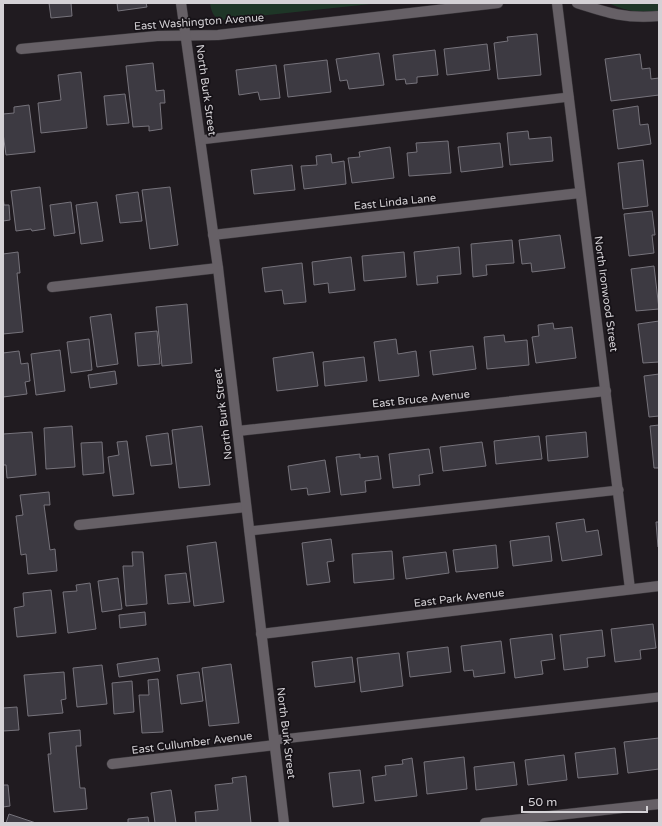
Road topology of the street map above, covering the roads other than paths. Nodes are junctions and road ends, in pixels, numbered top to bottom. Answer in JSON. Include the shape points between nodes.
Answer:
{"nodes":[{"id":1,"x":182,"y":3,"type":"edge"},
{"id":2,"x":498,"y":3,"type":"edge"},
{"id":3,"x":558,"y":3,"type":"edge"},
{"id":4,"x":577,"y":3,"type":"edge"},
{"id":5,"x":659,"y":16,"type":"edge"},
{"id":6,"x":186,"y":35,"type":"junction"},
{"id":7,"x":21,"y":49,"type":"dead end"},
{"id":8,"x":569,"y":98,"type":"junction"},
{"id":9,"x":200,"y":140,"type":"junction"},
{"id":10,"x":580,"y":193,"type":"junction"},
{"id":11,"x":213,"y":235,"type":"junction"},
{"id":12,"x":218,"y":268,"type":"junction"},
{"id":13,"x":52,"y":286,"type":"dead end"},
{"id":14,"x":606,"y":391,"type":"junction"},
{"id":15,"x":238,"y":431,"type":"junction"},
{"id":16,"x":619,"y":490,"type":"junction"},
{"id":17,"x":246,"y":507,"type":"junction"},
{"id":18,"x":79,"y":525,"type":"dead end"},
{"id":19,"x":249,"y":531,"type":"junction"},
{"id":20,"x":659,"y":586,"type":"edge"},
{"id":21,"x":630,"y":589,"type":"junction"},
{"id":22,"x":261,"y":634,"type":"junction"},
{"id":23,"x":659,"y":697,"type":"edge"},
{"id":24,"x":275,"y":742,"type":"junction"},
{"id":25,"x":112,"y":764,"type":"dead end"},
{"id":26,"x":659,"y":804,"type":"edge"},
{"id":27,"x":284,"y":823,"type":"edge"},
{"id":28,"x":485,"y":823,"type":"edge"}],
"edges":[{"from":1,"to":6,"type":"street","name":"North Burk Street"},
{"from":2,"to":6,"type":"street","name":"East Washington Avenue","via":[[218,35]]},
{"from":3,"to":8,"type":"street","name":"North Ironwood Street"},
{"from":4,"to":5,"type":"street","via":[[613,14],[641,18]]},
{"from":6,"to":7,"type":"street","name":"East Washington Avenue"},
{"from":6,"to":9,"type":"street","name":"North Burk Street"},
{"from":8,"to":9,"type":"lane"},
{"from":8,"to":10,"type":"street","name":"North Ironwood Street"},
{"from":9,"to":11,"type":"street","name":"North Burk Street"},
{"from":10,"to":11,"type":"street","name":"East Linda Lane"},
{"from":10,"to":14,"type":"street","name":"North Ironwood Street"},
{"from":11,"to":12,"type":"street","name":"North Burk Street"},
{"from":12,"to":13,"type":"street"},
{"from":12,"to":15,"type":"street","name":"North Burk Street"},
{"from":14,"to":15,"type":"street","name":"East Bruce Avenue"},
{"from":14,"to":16,"type":"street","name":"North Ironwood Street"},
{"from":15,"to":17,"type":"street","name":"North Burk Street"},
{"from":16,"to":19,"type":"lane"},
{"from":16,"to":21,"type":"street","name":"North Ironwood Street"},
{"from":17,"to":18,"type":"street"},
{"from":17,"to":19,"type":"street","name":"North Burk Street"},
{"from":19,"to":22,"type":"street","name":"North Burk Street"},
{"from":20,"to":21,"type":"street","name":"East Park Avenue"},
{"from":21,"to":22,"type":"street","name":"East Park Avenue"},
{"from":22,"to":24,"type":"street","name":"North Burk Street"},
{"from":23,"to":24,"type":"lane"},
{"from":24,"to":25,"type":"street","name":"East Cullumber Avenue"},
{"from":24,"to":27,"type":"street","name":"North Burk Street"},
{"from":26,"to":28,"type":"street"}]}
